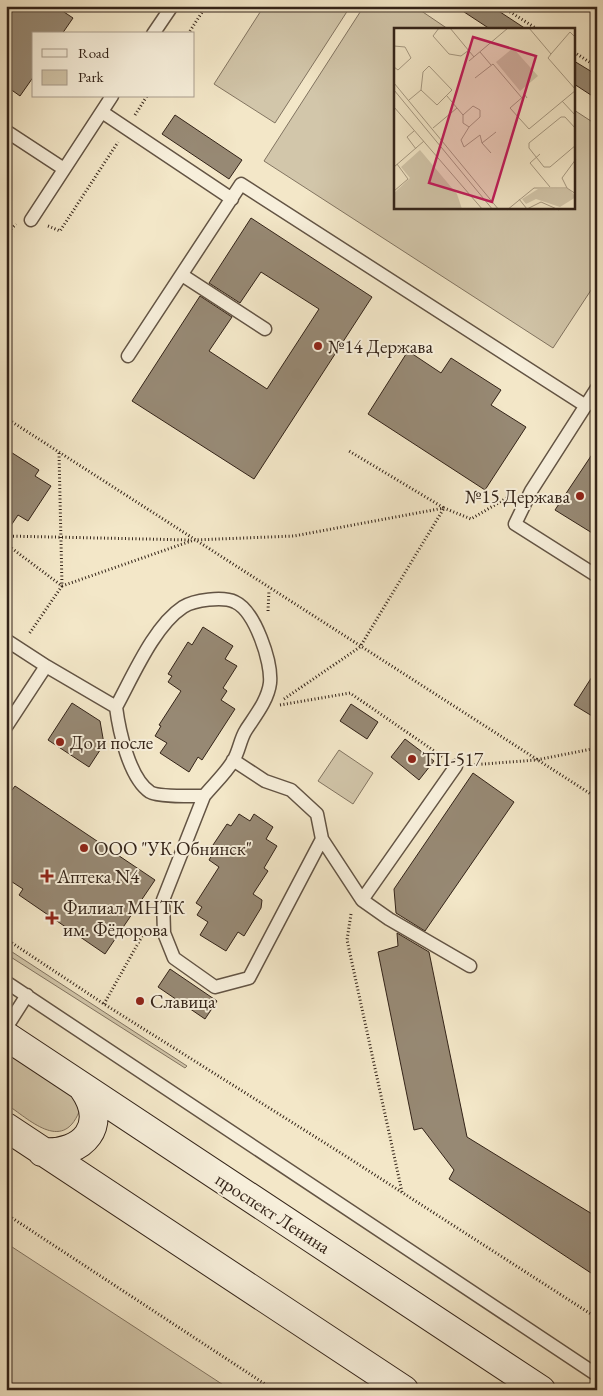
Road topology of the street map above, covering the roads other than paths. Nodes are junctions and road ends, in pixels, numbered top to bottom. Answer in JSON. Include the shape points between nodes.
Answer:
{"nodes":[{"id":1,"x":172,"y":6,"type":"edge"},
{"id":2,"x":155,"y":32,"type":"edge"},
{"id":3,"x":111,"y":98,"type":"edge"},
{"id":4,"x":102,"y":112,"type":"junction"},
{"id":5,"x":6,"y":131,"type":"edge"},
{"id":6,"x":64,"y":169,"type":"junction"},
{"id":7,"x":232,"y":199,"type":"junction"},
{"id":8,"x":31,"y":220,"type":"road end"},
{"id":9,"x":182,"y":275,"type":"junction"},
{"id":10,"x":265,"y":328,"type":"dead end"},
{"id":11,"x":128,"y":356,"type":"dead end"},
{"id":12,"x":597,"y":388,"type":"edge"},
{"id":13,"x":586,"y":406,"type":"junction"},
{"id":14,"x":597,"y":576,"type":"edge"},
{"id":15,"x":6,"y":640,"type":"edge"},
{"id":16,"x":46,"y":666,"type":"junction"},
{"id":17,"x":116,"y":707,"type":"junction"},
{"id":18,"x":6,"y":727,"type":"edge"},
{"id":19,"x":233,"y":760,"type":"junction"},
{"id":20,"x":456,"y":766,"type":"road end"},
{"id":21,"x":204,"y":796,"type":"junction"},
{"id":22,"x":322,"y":839,"type":"junction"},
{"id":23,"x":362,"y":900,"type":"junction"},
{"id":24,"x":470,"y":966,"type":"dead end"},
{"id":25,"x":6,"y":982,"type":"edge"},
{"id":26,"x":27,"y":995,"type":"junction"},
{"id":27,"x":6,"y":1028,"type":"edge"},
{"id":28,"x":6,"y":1036,"type":"edge"},
{"id":29,"x":83,"y":1088,"type":"junction"},
{"id":30,"x":6,"y":1127,"type":"edge"},
{"id":31,"x":42,"y":1152,"type":"junction"},
{"id":32,"x":597,"y":1375,"type":"edge"},
{"id":33,"x":404,"y":1390,"type":"edge"},
{"id":34,"x":541,"y":1390,"type":"edge"}],
"edges":[{"from":1,"to":2,"type":"lane"},
{"from":3,"to":4,"type":"lane"},
{"from":4,"to":6,"type":"lane"},
{"from":4,"to":7,"type":"lane"},
{"from":5,"to":6,"type":"lane"},
{"from":6,"to":8,"type":"lane"},
{"from":7,"to":9,"type":"lane"},
{"from":7,"to":13,"type":"lane","via":[[241,184]]},
{"from":9,"to":10,"type":"lane"},
{"from":9,"to":11,"type":"lane"},
{"from":12,"to":13,"type":"lane"},
{"from":13,"to":14,"type":"lane","via":[[527,498],[515,524]]},
{"from":15,"to":16,"type":"lane"},
{"from":16,"to":17,"type":"lane"},
{"from":16,"to":18,"type":"lane"},
{"from":17,"to":19,"type":"lane","via":[[166,622],[184,606],[208,599],[235,602],[253,619],[270,667],[270,684]]},
{"from":17,"to":21,"type":"lane","via":[[119,734],[140,782],[151,793]]},
{"from":19,"to":21,"type":"lane"},
{"from":19,"to":22,"type":"lane","via":[[265,781],[291,790],[317,814]]},
{"from":20,"to":23,"type":"lane"},
{"from":21,"to":22,"type":"lane","via":[[163,900],[164,933],[174,958],[214,987],[249,978]]},
{"from":22,"to":23,"type":"lane"},
{"from":23,"to":24,"type":"lane"},
{"from":25,"to":26,"type":"lane"},
{"from":26,"to":27,"type":"lane"},
{"from":26,"to":32,"type":"lane"},
{"from":28,"to":29,"type":"main road","name":"проспект Ленина"},
{"from":29,"to":31,"type":"main road","via":[[92,1100],[94,1112],[89,1134],[71,1149],[58,1153]]},
{"from":29,"to":34,"type":"main road","name":"проспект Ленина"},
{"from":30,"to":31,"type":"main road"},
{"from":31,"to":33,"type":"main road"}]}
